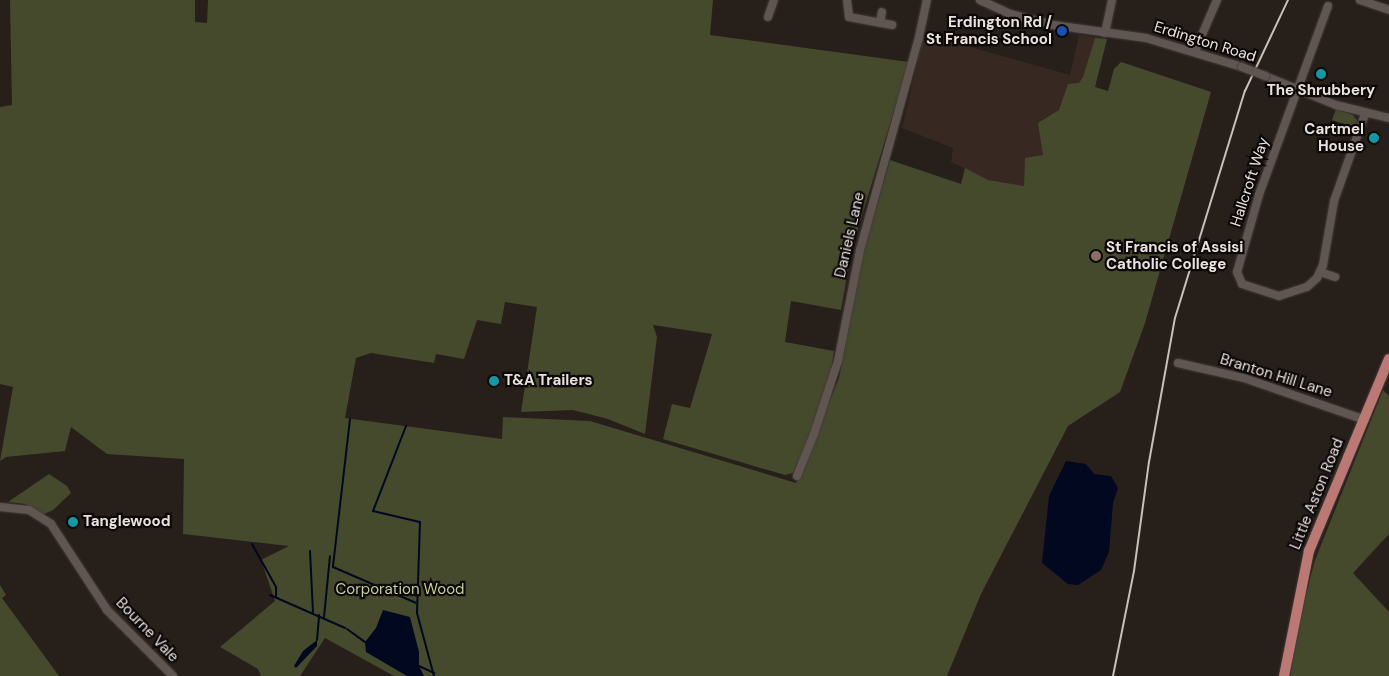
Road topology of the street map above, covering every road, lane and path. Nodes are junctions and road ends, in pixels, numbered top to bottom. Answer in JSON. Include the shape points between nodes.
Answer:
{"nodes":[{"id":1,"x":774,"y":0,"type":"edge"},
{"id":2,"x":847,"y":0,"type":"edge"},
{"id":3,"x":927,"y":0,"type":"edge"},
{"id":4,"x":1112,"y":0,"type":"edge"},
{"id":5,"x":1217,"y":0,"type":"edge"},
{"id":6,"x":1360,"y":0,"type":"edge"},
{"id":7,"x":983,"y":1,"type":"edge"},
{"id":8,"x":1329,"y":10,"type":"dead end"},
{"id":9,"x":1389,"y":10,"type":"edge"},
{"id":10,"x":882,"y":12,"type":"dead end"},
{"id":11,"x":768,"y":17,"type":"dead end"},
{"id":12,"x":880,"y":23,"type":"junction"},
{"id":13,"x":892,"y":25,"type":"dead end"},
{"id":14,"x":1105,"y":33,"type":"junction"},
{"id":15,"x":1195,"y":50,"type":"junction"},
{"id":16,"x":1297,"y":89,"type":"junction"},
{"id":17,"x":1365,"y":114,"type":"junction"},
{"id":18,"x":1389,"y":118,"type":"edge"},
{"id":19,"x":1320,"y":272,"type":"junction"},
{"id":20,"x":1335,"y":277,"type":"dead end"},
{"id":21,"x":1389,"y":359,"type":"edge"},
{"id":22,"x":1178,"y":363,"type":"dead end"},
{"id":23,"x":1365,"y":420,"type":"junction"},
{"id":24,"x":796,"y":476,"type":"dead end"},
{"id":25,"x":0,"y":507,"type":"edge"},
{"id":26,"x":173,"y":676,"type":"edge"},
{"id":27,"x":1284,"y":676,"type":"edge"}],
"edges":[{"from":1,"to":11,"type":"street"},
{"from":2,"to":12,"type":"street","via":[[849,17]]},
{"from":3,"to":24,"type":"street","name":"Daniels Lane","via":[[860,250],[838,360],[814,434]]},
{"from":4,"to":14,"type":"street"},
{"from":5,"to":15,"type":"street"},
{"from":6,"to":9,"type":"street"},
{"from":7,"to":14,"type":"street","name":"Erdington Road","via":[[1010,14]]},
{"from":8,"to":16,"type":"street","name":"Hallcroft Way"},
{"from":10,"to":12,"type":"street"},
{"from":12,"to":13,"type":"street"},
{"from":14,"to":15,"type":"street","name":"Erdington Road","via":[[1146,38]]},
{"from":15,"to":16,"type":"street","name":"Erdington Road","bridge":true},
{"from":16,"to":17,"type":"street","name":"Erdington Road"},
{"from":16,"to":19,"type":"street","name":"Hallcroft Way","via":[[1262,185],[1237,272],[1242,284],[1279,296],[1307,287]]},
{"from":17,"to":18,"type":"street","name":"Erdington Road"},
{"from":17,"to":19,"type":"street","via":[[1334,201]]},
{"from":19,"to":20,"type":"street"},
{"from":21,"to":23,"type":"main road","name":"Little Aston Road"},
{"from":22,"to":23,"type":"street","name":"Branton Hill Lane","via":[[1244,378]]},
{"from":23,"to":27,"type":"main road","name":"Little Aston Road","via":[[1308,551]]},
{"from":25,"to":26,"type":"street","name":"Bourne Vale","via":[[29,510],[52,524],[107,610]]}]}
